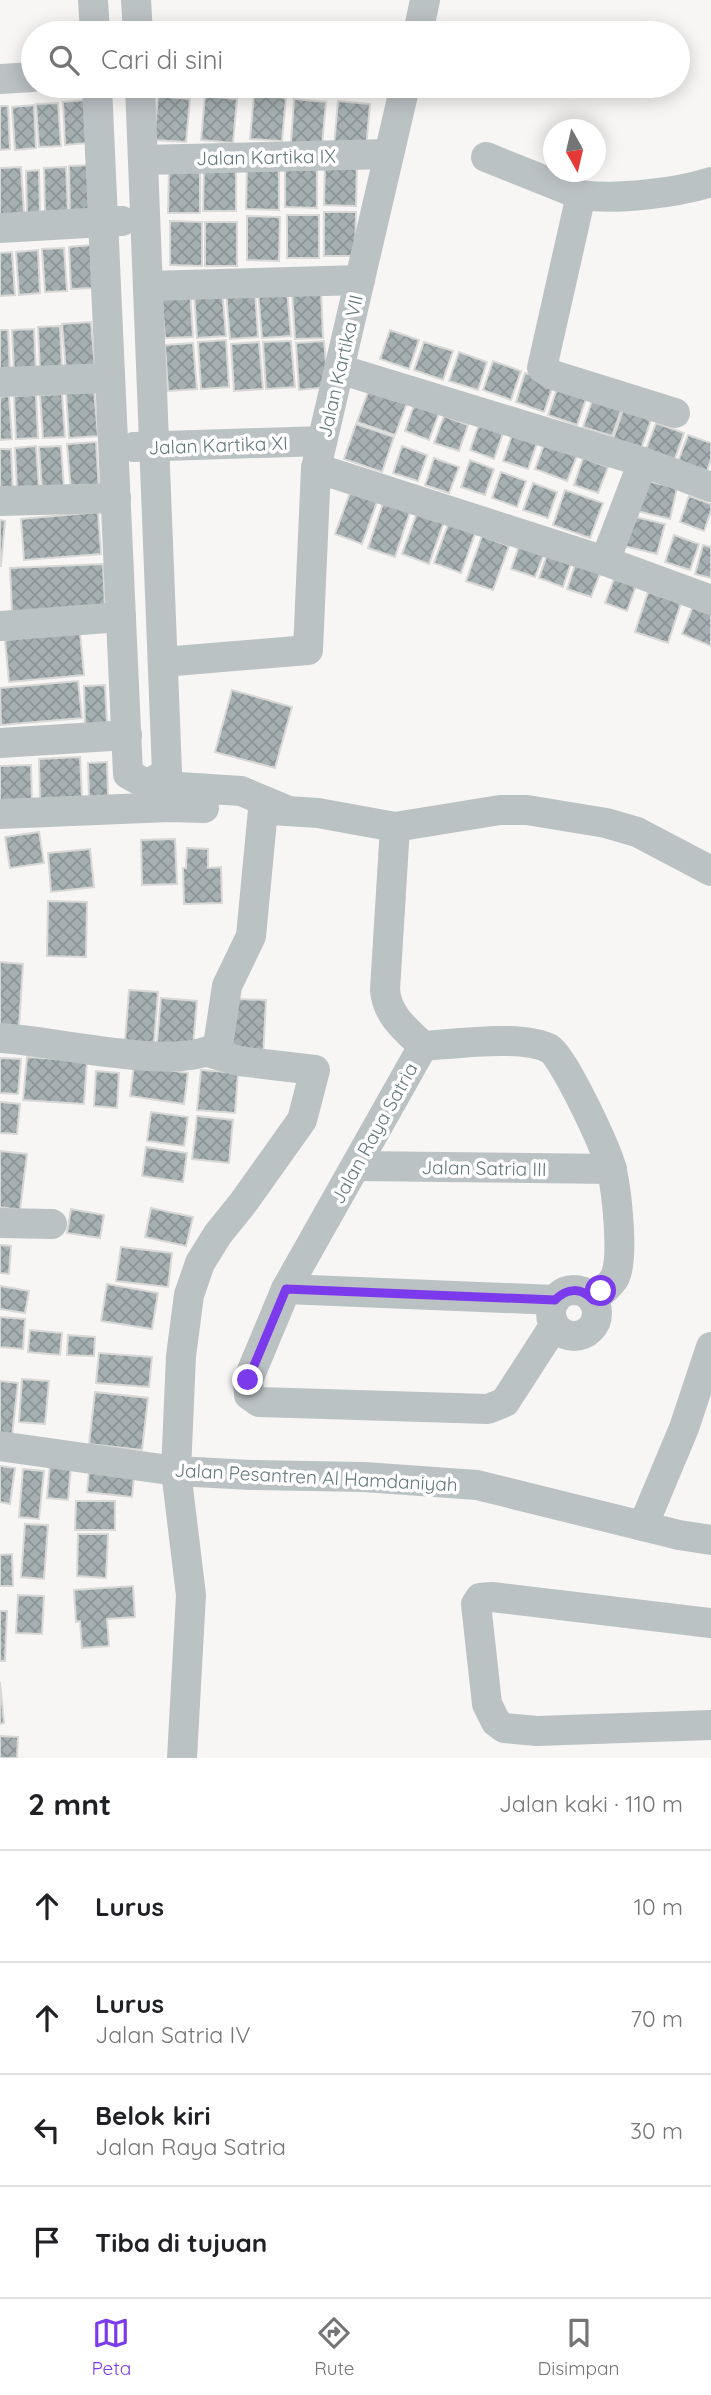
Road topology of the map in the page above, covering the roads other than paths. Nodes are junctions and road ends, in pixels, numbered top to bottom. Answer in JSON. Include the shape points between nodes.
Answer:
{"nodes":[{"id":1,"x":93,"y":0,"type":"edge"},
{"id":2,"x":136,"y":0,"type":"edge"},
{"id":3,"x":425,"y":0,"type":"edge"},
{"id":4,"x":94,"y":21,"type":"edge"},
{"id":5,"x":137,"y":21,"type":"edge"},
{"id":6,"x":421,"y":21,"type":"edge"},
{"id":7,"x":21,"y":78,"type":"edge"},
{"id":8,"x":0,"y":79,"type":"edge"},
{"id":9,"x":98,"y":98,"type":"edge"},
{"id":10,"x":140,"y":98,"type":"edge"},
{"id":11,"x":402,"y":98,"type":"edge"},
{"id":12,"x":389,"y":154,"type":"junction"},
{"id":13,"x":486,"y":157,"type":"dead end"},
{"id":14,"x":143,"y":160,"type":"junction"},
{"id":15,"x":711,"y":182,"type":"edge"},
{"id":16,"x":581,"y":195,"type":"junction"},
{"id":17,"x":145,"y":219,"type":"junction"},
{"id":18,"x":103,"y":222,"type":"junction"},
{"id":19,"x":0,"y":228,"type":"edge"},
{"id":20,"x":360,"y":280,"type":"junction"},
{"id":21,"x":148,"y":286,"type":"junction"},
{"id":22,"x":339,"y":369,"type":"junction"},
{"id":23,"x":110,"y":378,"type":"junction"},
{"id":24,"x":0,"y":382,"type":"edge"},
{"id":25,"x":675,"y":413,"type":"dead end"},
{"id":26,"x":113,"y":447,"type":"junction"},
{"id":27,"x":155,"y":447,"type":"junction"},
{"id":28,"x":319,"y":454,"type":"junction"},
{"id":29,"x":643,"y":462,"type":"junction"},
{"id":30,"x":711,"y":487,"type":"edge"},
{"id":31,"x":116,"y":498,"type":"junction"},
{"id":32,"x":0,"y":501,"type":"edge"},
{"id":33,"x":605,"y":561,"type":"junction"},
{"id":34,"x":711,"y":600,"type":"edge"},
{"id":35,"x":121,"y":617,"type":"junction"},
{"id":36,"x":1,"y":626,"type":"edge"},
{"id":37,"x":163,"y":662,"type":"junction"},
{"id":38,"x":127,"y":735,"type":"junction"},
{"id":39,"x":0,"y":743,"type":"edge"},
{"id":40,"x":148,"y":797,"type":"junction"},
{"id":41,"x":276,"y":811,"type":"junction"},
{"id":42,"x":0,"y":814,"type":"edge"},
{"id":43,"x":395,"y":827,"type":"junction"},
{"id":44,"x":711,"y":871,"type":"edge"},
{"id":45,"x":0,"y":1038,"type":"edge"},
{"id":46,"x":423,"y":1046,"type":"junction"},
{"id":47,"x":208,"y":1052,"type":"junction"},
{"id":48,"x":356,"y":1166,"type":"junction"},
{"id":49,"x":612,"y":1169,"type":"junction"},
{"id":50,"x":0,"y":1223,"type":"edge"},
{"id":51,"x":52,"y":1224,"type":"dead end"},
{"id":52,"x":286,"y":1289,"type":"junction"},
{"id":53,"x":554,"y":1313,"type":"junction"},
{"id":54,"x":711,"y":1347,"type":"edge"},
{"id":55,"x":0,"y":1446,"type":"edge"},
{"id":56,"x":176,"y":1471,"type":"junction"},
{"id":57,"x":643,"y":1526,"type":"junction"},
{"id":58,"x":711,"y":1540,"type":"edge"},
{"id":59,"x":711,"y":1623,"type":"edge"},
{"id":60,"x":711,"y":1725,"type":"edge"},
{"id":61,"x":181,"y":1758,"type":"edge"}],
"edges":[{"from":1,"to":4,"type":"street"},
{"from":2,"to":5,"type":"street"},
{"from":3,"to":6,"type":"street"},
{"from":7,"to":8,"type":"street"},
{"from":9,"to":18,"type":"street"},
{"from":10,"to":14,"type":"street"},
{"from":11,"to":12,"type":"street","name":"Jalan Kartika VII"},
{"from":12,"to":14,"type":"street","name":"Jalan Kartika IX"},
{"from":12,"to":20,"type":"street","name":"Jalan Kartika VII"},
{"from":13,"to":16,"type":"street"},
{"from":14,"to":17,"type":"street"},
{"from":15,"to":16,"type":"street","via":[[662,192],[598,198]]},
{"from":16,"to":25,"type":"street","via":[[542,368]]},
{"from":17,"to":18,"type":"street"},
{"from":17,"to":21,"type":"street"},
{"from":18,"to":19,"type":"street"},
{"from":18,"to":23,"type":"street"},
{"from":20,"to":21,"type":"street"},
{"from":20,"to":22,"type":"street","name":"Jalan Kartika VII"},
{"from":21,"to":27,"type":"street"},
{"from":22,"to":28,"type":"street","name":"Jalan Kartika VII"},
{"from":22,"to":29,"type":"street"},
{"from":23,"to":24,"type":"street"},
{"from":23,"to":26,"type":"street"},
{"from":26,"to":27,"type":"street","name":"Jalan Kartika XI"},
{"from":26,"to":31,"type":"street"},
{"from":27,"to":28,"type":"street","name":"Jalan Kartika XI"},
{"from":27,"to":37,"type":"street"},
{"from":28,"to":33,"type":"street","name":"Jalan Kartika XI"},
{"from":28,"to":37,"type":"street","name":"Jalan Kartika VII","via":[[307,650]]},
{"from":29,"to":30,"type":"street"},
{"from":29,"to":33,"type":"street"},
{"from":31,"to":32,"type":"street"},
{"from":31,"to":35,"type":"street"},
{"from":33,"to":34,"type":"street","name":"Jalan Kartika XI"},
{"from":35,"to":36,"type":"street"},
{"from":35,"to":38,"type":"street"},
{"from":37,"to":40,"type":"street","via":[[167,772]]},
{"from":38,"to":39,"type":"street"},
{"from":38,"to":40,"type":"street","via":[[128,774]]},
{"from":40,"to":41,"type":"street","via":[[241,791]]},
{"from":40,"to":42,"type":"street"},
{"from":41,"to":43,"type":"street","via":[[318,813]]},
{"from":41,"to":47,"type":"street","via":[[251,936],[227,986],[218,1046]]},
{"from":43,"to":44,"type":"street","via":[[527,810],[637,832]]},
{"from":43,"to":46,"type":"street","name":"Jalan Raya Satria","via":[[386,1001],[403,1028]]},
{"from":45,"to":47,"type":"street","via":[[156,1058]]},
{"from":46,"to":48,"type":"street","name":"Jalan Raya Satria"},
{"from":46,"to":49,"type":"street","via":[[521,1041],[553,1051],[576,1087]]},
{"from":47,"to":56,"type":"street","via":[[239,1061],[315,1070],[302,1120],[200,1263],[189,1295],[181,1356]]},
{"from":48,"to":49,"type":"street","name":"Jalan Satria III"},
{"from":48,"to":52,"type":"street","name":"Jalan Raya Satria"},
{"from":49,"to":53,"type":"street","via":[[620,1244],[615,1278],[593,1300],[597,1318],[587,1332],[569,1336],[561,1332]]},
{"from":50,"to":51,"type":"street"},
{"from":52,"to":53,"type":"street"},
{"from":52,"to":53,"type":"street","name":"Jalan Raya Satria","via":[[248,1380],[249,1395],[259,1402],[488,1409],[505,1402]]},
{"from":54,"to":57,"type":"street","via":[[684,1428]]},
{"from":55,"to":56,"type":"street","name":"Jalan Pesantren Al Hamdaniyah"},
{"from":56,"to":57,"type":"street","name":"Jalan Pesantren Al Hamdaniyah","via":[[477,1485]]},
{"from":56,"to":61,"type":"street","via":[[191,1595]]},
{"from":57,"to":58,"type":"street","name":"Jalan Pesantren Al Hamdaniyah"},
{"from":59,"to":60,"type":"street","via":[[492,1597],[480,1598],[476,1604],[487,1704],[496,1722],[505,1728]]}]}
